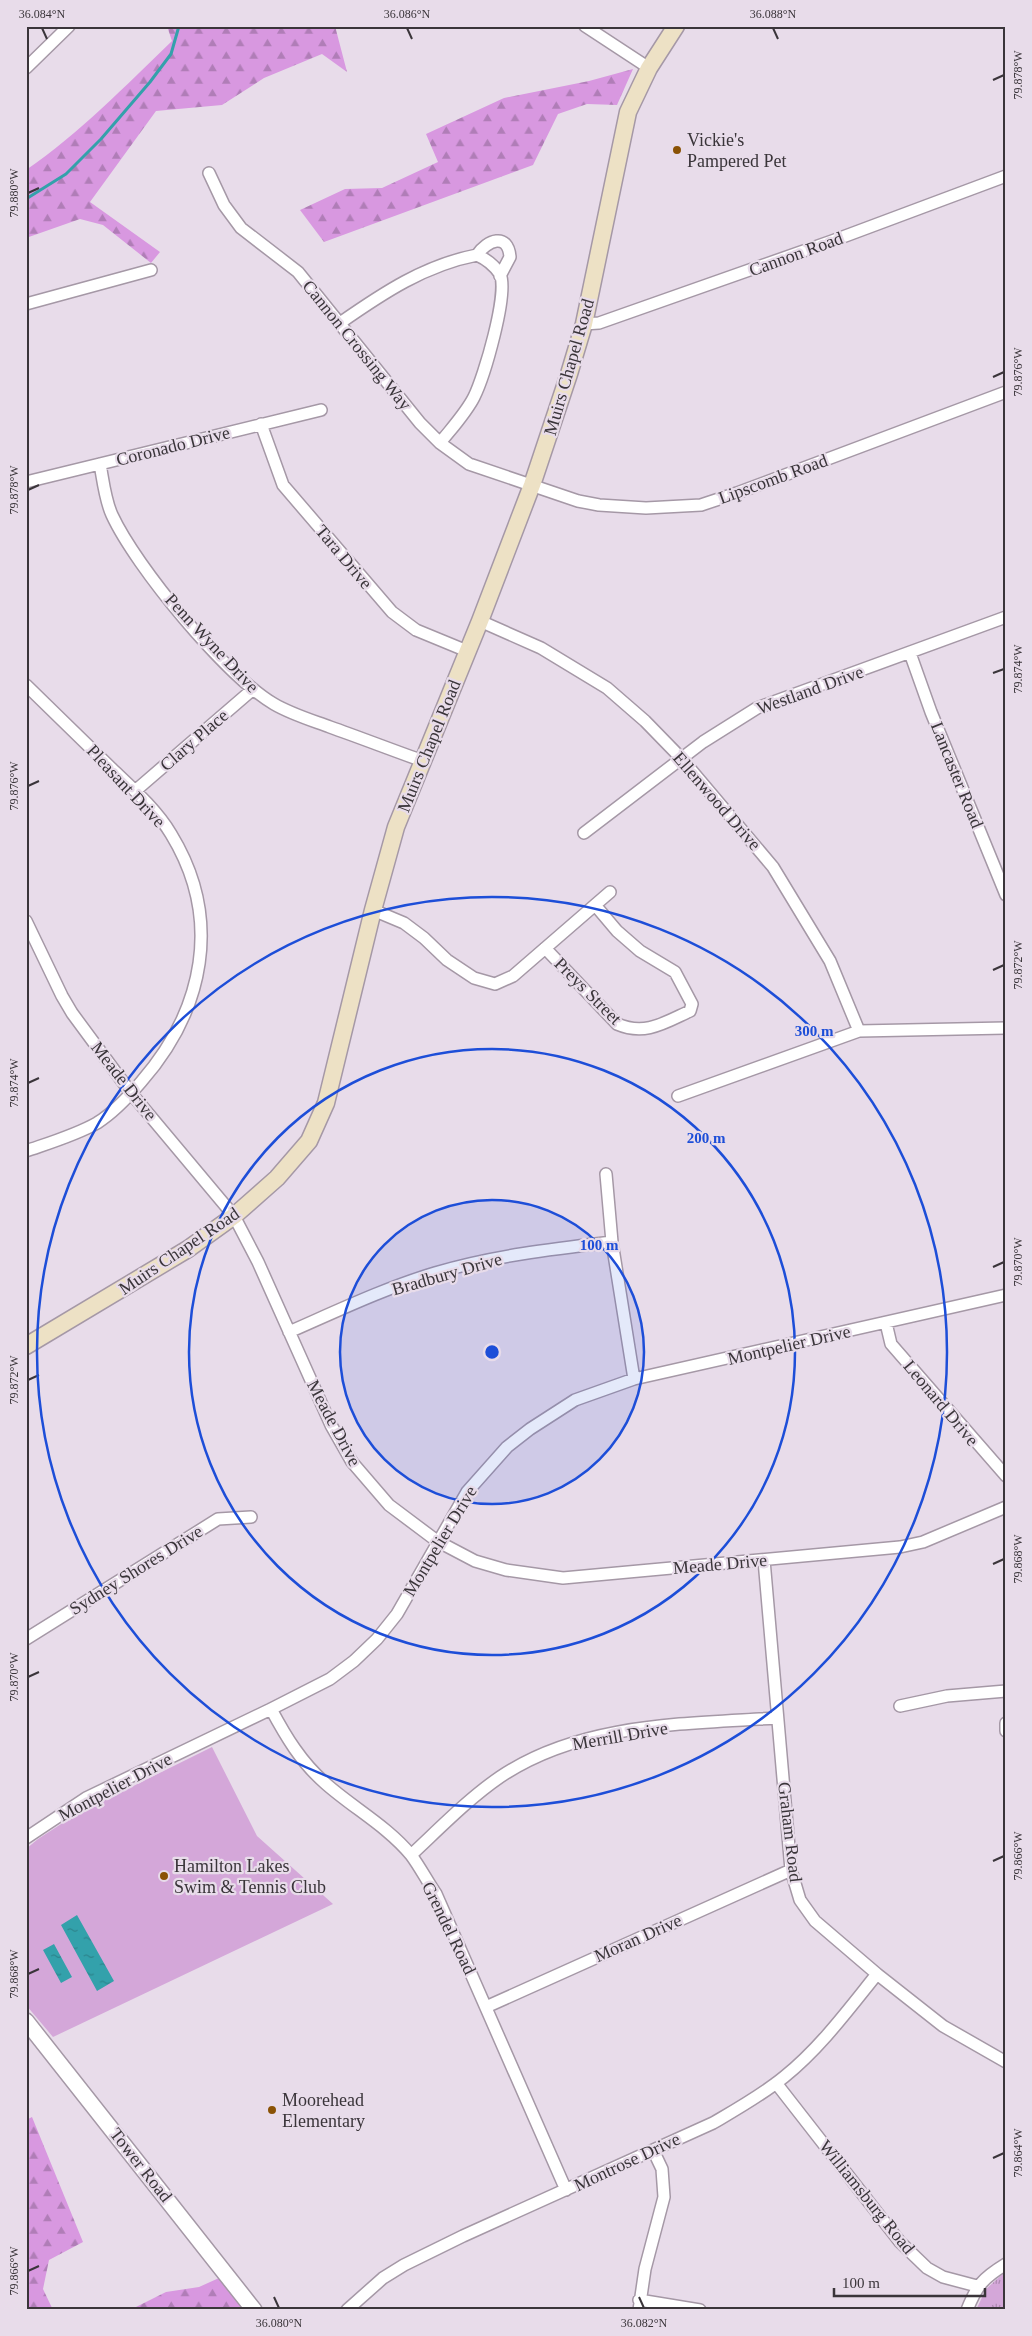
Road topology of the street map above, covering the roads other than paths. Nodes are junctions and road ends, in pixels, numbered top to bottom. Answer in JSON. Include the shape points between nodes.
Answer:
{"nodes":[{"id":1,"x":69,"y":26,"type":"edge"},
{"id":2,"x":585,"y":26,"type":"edge"},
{"id":3,"x":676,"y":26,"type":"edge"},
{"id":4,"x":26,"y":68,"type":"edge"},
{"id":5,"x":649,"y":68,"type":"junction"},
{"id":6,"x":209,"y":174,"type":"dead end"},
{"id":7,"x":1006,"y":176,"type":"edge"},
{"id":8,"x":477,"y":255,"type":"junction"},
{"id":9,"x":151,"y":270,"type":"dead end"},
{"id":10,"x":500,"y":276,"type":"junction"},
{"id":11,"x":26,"y":304,"type":"edge"},
{"id":12,"x":340,"y":322,"type":"junction"},
{"id":13,"x":584,"y":324,"type":"junction"},
{"id":14,"x":1006,"y":392,"type":"edge"},
{"id":15,"x":320,"y":410,"type":"dead end"},
{"id":16,"x":261,"y":424,"type":"junction"},
{"id":17,"x":440,"y":443,"type":"junction"},
{"id":18,"x":100,"y":464,"type":"junction"},
{"id":19,"x":26,"y":482,"type":"edge"},
{"id":20,"x":532,"y":485,"type":"junction"},
{"id":21,"x":1006,"y":617,"type":"edge"},
{"id":22,"x":480,"y":621,"type":"junction"},
{"id":23,"x":467,"y":651,"type":"junction"},
{"id":24,"x":910,"y":653,"type":"junction"},
{"id":25,"x":26,"y":685,"type":"edge"},
{"id":26,"x":252,"y":690,"type":"junction"},
{"id":27,"x":681,"y":758,"type":"junction"},
{"id":28,"x":422,"y":761,"type":"junction"},
{"id":29,"x":135,"y":791,"type":"junction"},
{"id":30,"x":584,"y":833,"type":"dead end"},
{"id":31,"x":610,"y":892,"type":"dead end"},
{"id":32,"x":1006,"y":894,"type":"edge"},
{"id":33,"x":596,"y":905,"type":"junction"},
{"id":34,"x":373,"y":910,"type":"junction"},
{"id":35,"x":26,"y":921,"type":"edge"},
{"id":36,"x":545,"y":948,"type":"junction"},
{"id":37,"x":1006,"y":1028,"type":"edge"},
{"id":38,"x":859,"y":1031,"type":"junction"},
{"id":39,"x":131,"y":1093,"type":"junction"},
{"id":40,"x":678,"y":1096,"type":"dead end"},
{"id":41,"x":26,"y":1151,"type":"edge"},
{"id":42,"x":606,"y":1174,"type":"dead end"},
{"id":43,"x":234,"y":1216,"type":"junction"},
{"id":44,"x":612,"y":1242,"type":"junction"},
{"id":45,"x":1006,"y":1295,"type":"edge"},
{"id":46,"x":886,"y":1323,"type":"junction"},
{"id":47,"x":289,"y":1332,"type":"junction"},
{"id":48,"x":26,"y":1346,"type":"edge"},
{"id":49,"x":634,"y":1379,"type":"junction"},
{"id":50,"x":1006,"y":1476,"type":"edge"},
{"id":51,"x":1006,"y":1507,"type":"edge"},
{"id":52,"x":251,"y":1517,"type":"dead end"},
{"id":53,"x":437,"y":1542,"type":"junction"},
{"id":54,"x":764,"y":1560,"type":"junction"},
{"id":55,"x":26,"y":1638,"type":"edge"},
{"id":56,"x":1006,"y":1691,"type":"edge"},
{"id":57,"x":900,"y":1706,"type":"dead end"},
{"id":58,"x":271,"y":1709,"type":"junction"},
{"id":59,"x":776,"y":1718,"type":"junction"},
{"id":60,"x":1006,"y":1722,"type":"edge"},
{"id":61,"x":1006,"y":1731,"type":"edge"},
{"id":62,"x":26,"y":1838,"type":"edge"},
{"id":63,"x":411,"y":1855,"type":"junction"},
{"id":64,"x":791,"y":1870,"type":"junction"},
{"id":65,"x":877,"y":1974,"type":"junction"},
{"id":66,"x":486,"y":2007,"type":"junction"},
{"id":67,"x":26,"y":2021,"type":"edge"},
{"id":68,"x":1006,"y":2062,"type":"edge"},
{"id":69,"x":776,"y":2083,"type":"junction"},
{"id":70,"x":653,"y":2150,"type":"junction"},
{"id":71,"x":566,"y":2190,"type":"junction"},
{"id":72,"x":1006,"y":2264,"type":"edge"},
{"id":73,"x":977,"y":2286,"type":"junction"},
{"id":74,"x":639,"y":2305,"type":"edge"},
{"id":75,"x":254,"y":2310,"type":"edge"},
{"id":76,"x":347,"y":2310,"type":"edge"},
{"id":77,"x":700,"y":2310,"type":"edge"},
{"id":78,"x":967,"y":2310,"type":"edge"}],
"edges":[{"from":1,"to":4,"type":"street"},
{"from":2,"to":5,"type":"street"},
{"from":3,"to":5,"type":"main road","name":"Muirs Chapel Road"},
{"from":5,"to":13,"type":"main road","name":"Muirs Chapel Road","via":[[628,112]]},
{"from":6,"to":12,"type":"street","name":"Cannon Crossing Way","via":[[240,228],[298,272]]},
{"from":7,"to":13,"type":"street","name":"Cannon Road","via":[[608,320]]},
{"from":8,"to":10,"type":"street","via":[[489,261]]},
{"from":8,"to":10,"type":"street","via":[[494,240],[507,246],[510,257]]},
{"from":8,"to":12,"type":"street","via":[[427,270]]},
{"from":9,"to":11,"type":"street"},
{"from":10,"to":17,"type":"street","via":[[501,294],[491,354],[474,398]]},
{"from":12,"to":17,"type":"street","name":"Cannon Crossing Way","via":[[397,395]]},
{"from":13,"to":20,"type":"main road","name":"Muirs Chapel Road"},
{"from":14,"to":20,"type":"street","name":"Lipscomb Road","via":[[701,505],[646,508],[599,505],[578,502]]},
{"from":15,"to":16,"type":"street","name":"Coronado Drive"},
{"from":16,"to":18,"type":"street","name":"Coronado Drive"},
{"from":16,"to":23,"type":"street","name":"Tara Drive","via":[[284,485],[386,606],[416,630]]},
{"from":17,"to":20,"type":"street","name":"Cannon Crossing Way","via":[[469,464]]},
{"from":18,"to":19,"type":"street","name":"Coronado Drive"},
{"from":18,"to":26,"type":"street","name":"Penn Wyne Drive","via":[[112,514],[127,541],[158,584]]},
{"from":20,"to":22,"type":"main road","name":"Muirs Chapel Road"},
{"from":21,"to":24,"type":"street","name":"Westland Drive"},
{"from":22,"to":23,"type":"main road","name":"Muirs Chapel Road"},
{"from":22,"to":27,"type":"street","name":"Ellenwood Drive","via":[[541,648],[607,688]]},
{"from":23,"to":28,"type":"main road","name":"Muirs Chapel Road"},
{"from":24,"to":27,"type":"street","name":"Westland Drive","via":[[757,708]]},
{"from":24,"to":32,"type":"street","name":"Lancaster Road"},
{"from":25,"to":29,"type":"street","name":"Pleasant Drive"},
{"from":26,"to":28,"type":"street","name":"Penn Wyne Drive","via":[[297,714]]},
{"from":26,"to":29,"type":"street","name":"Clary Place"},
{"from":27,"to":30,"type":"street","name":"Westland Drive"},
{"from":27,"to":38,"type":"street","name":"Ellenwood Drive","via":[[773,866],[830,961]]},
{"from":28,"to":34,"type":"main road","name":"Muirs Chapel Road","via":[[396,827]]},
{"from":29,"to":39,"type":"street","name":"Pleasant Drive","via":[[171,834],[184,859],[200,918],[201,947],[190,1003],[162,1058]]},
{"from":31,"to":33,"type":"street","name":"Preys Street"},
{"from":33,"to":36,"type":"street","name":"Preys Street"},
{"from":33,"to":36,"type":"street","name":"Preys Street","via":[[617,932],[640,951],[676,972],[692,1004],[690,1011],[645,1029],[630,1030],[617,1024]]},
{"from":34,"to":36,"type":"street","name":"Preys Street","via":[[404,923],[447,960],[474,978],[496,984],[513,976]]},
{"from":34,"to":43,"type":"main road","name":"Muirs Chapel Road","via":[[319,1120],[296,1158]]},
{"from":35,"to":39,"type":"street","name":"Meade Drive","via":[[62,996]]},
{"from":37,"to":38,"type":"street"},
{"from":38,"to":40,"type":"street"},
{"from":39,"to":41,"type":"street","name":"Pleasant Drive","via":[[97,1123]]},
{"from":39,"to":43,"type":"street","name":"Meade Drive"},
{"from":42,"to":44,"type":"street"},
{"from":43,"to":47,"type":"street","name":"Meade Drive"},
{"from":43,"to":48,"type":"main road","name":"Muirs Chapel Road","via":[[188,1249]]},
{"from":44,"to":47,"type":"street","name":"Bradbury Drive","via":[[528,1252],[435,1273],[381,1292]]},
{"from":44,"to":49,"type":"street"},
{"from":45,"to":46,"type":"street","name":"Montpelier Drive"},
{"from":46,"to":49,"type":"street","name":"Montpelier Drive"},
{"from":46,"to":50,"type":"street","name":"Leonard Drive","via":[[891,1344]]},
{"from":47,"to":53,"type":"street","name":"Meade Drive","via":[[331,1426],[352,1462],[389,1505]]},
{"from":49,"to":53,"type":"street","name":"Montpelier Drive","via":[[574,1400],[507,1447],[467,1492]]},
{"from":51,"to":54,"type":"street","name":"Meade Drive","via":[[923,1542]]},
{"from":52,"to":55,"type":"street","name":"Sydney Shores Drive","via":[[218,1519]]},
{"from":53,"to":54,"type":"street","name":"Meade Drive","via":[[475,1561],[498,1568],[563,1578]]},
{"from":53,"to":58,"type":"street","name":"Montpelier Drive","via":[[397,1614],[377,1639],[330,1679]]},
{"from":54,"to":59,"type":"street","name":"Graham Road"},
{"from":56,"to":57,"type":"street","via":[[947,1696]]},
{"from":58,"to":62,"type":"street","name":"Montpelier Drive","via":[[86,1798]]},
{"from":58,"to":63,"type":"street","name":"Grendel Road","via":[[287,1740],[304,1762]]},
{"from":59,"to":63,"type":"street","name":"Merrill Drive","via":[[632,1730],[560,1747],[499,1778]]},
{"from":59,"to":64,"type":"street","name":"Graham Road"},
{"from":60,"to":61,"type":"street"},
{"from":63,"to":66,"type":"street","name":"Grendel Road","via":[[436,1894]]},
{"from":64,"to":65,"type":"street","name":"Graham Road","via":[[800,1900],[815,1921]]},
{"from":64,"to":66,"type":"street","name":"Moran Drive"},
{"from":65,"to":68,"type":"street","name":"Graham Road","via":[[944,2026]]},
{"from":65,"to":69,"type":"street","name":"Montrose Drive","via":[[806,2057]]},
{"from":66,"to":71,"type":"street","name":"Grendel Road"},
{"from":67,"to":75,"type":"street","name":"Tower Road"},
{"from":69,"to":70,"type":"street","name":"Montrose Drive","via":[[713,2123]]},
{"from":69,"to":73,"type":"street","name":"Williamsburg Road","via":[[900,2242],[927,2268],[943,2277]]},
{"from":70,"to":71,"type":"street","name":"Montrose Drive"},
{"from":70,"to":74,"type":"street","via":[[662,2169],[664,2197]]},
{"from":71,"to":76,"type":"street","name":"Montrose Drive","via":[[404,2265]]},
{"from":72,"to":73,"type":"street"},
{"from":73,"to":78,"type":"street"},
{"from":74,"to":77,"type":"street"}]}
